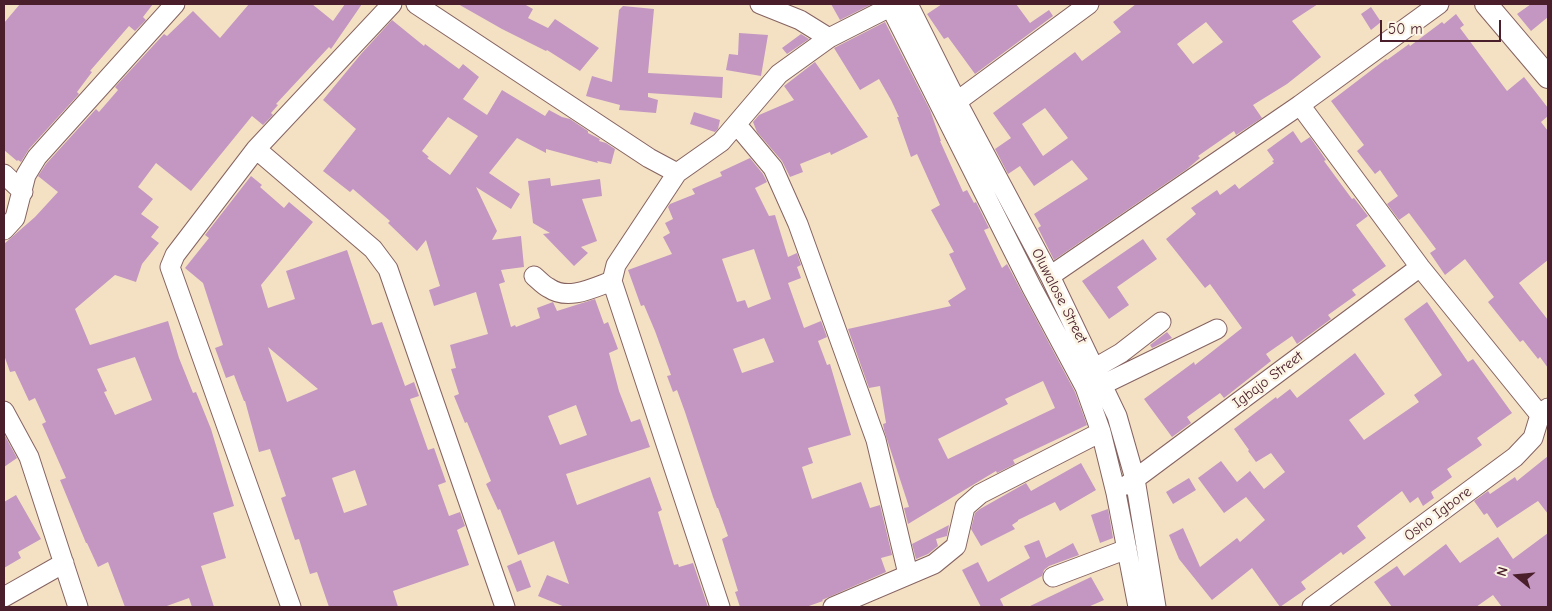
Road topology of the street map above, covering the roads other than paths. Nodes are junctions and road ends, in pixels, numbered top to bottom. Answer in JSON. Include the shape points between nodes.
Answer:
{"nodes":[{"id":1,"x":175,"y":4,"type":"edge"},
{"id":2,"x":392,"y":4,"type":"edge"},
{"id":3,"x":416,"y":4,"type":"edge"},
{"id":4,"x":760,"y":4,"type":"edge"},
{"id":5,"x":1089,"y":4,"type":"edge"},
{"id":6,"x":1439,"y":4,"type":"edge"},
{"id":7,"x":1486,"y":4,"type":"edge"},
{"id":8,"x":896,"y":5,"type":"edge"},
{"id":9,"x":829,"y":38,"type":"junction"},
{"id":10,"x":1548,"y":77,"type":"edge"},
{"id":11,"x":1300,"y":105,"type":"junction"},
{"id":12,"x":950,"y":106,"type":"junction"},
{"id":13,"x":737,"y":125,"type":"junction"},
{"id":14,"x":256,"y":149,"type":"junction"},
{"id":15,"x":677,"y":173,"type":"junction"},
{"id":16,"x":4,"y":174,"type":"edge"},
{"id":17,"x":23,"y":192,"type":"junction"},
{"id":18,"x":4,"y":230,"type":"edge"},
{"id":19,"x":1420,"y":267,"type":"junction"},
{"id":20,"x":534,"y":276,"type":"dead end"},
{"id":21,"x":1050,"y":276,"type":"junction"},
{"id":22,"x":612,"y":281,"type":"junction"},
{"id":23,"x":1161,"y":322,"type":"dead end"},
{"id":24,"x":1217,"y":329,"type":"dead end"},
{"id":25,"x":1099,"y":376,"type":"junction"},
{"id":26,"x":4,"y":410,"type":"edge"},
{"id":27,"x":1544,"y":411,"type":"edge"},
{"id":28,"x":1101,"y":432,"type":"junction"},
{"id":29,"x":1135,"y":480,"type":"junction"},
{"id":30,"x":1116,"y":493,"type":"junction"},
{"id":31,"x":1127,"y":550,"type":"junction"},
{"id":32,"x":64,"y":563,"type":"junction"},
{"id":33,"x":908,"y":574,"type":"junction"},
{"id":34,"x":1053,"y":577,"type":"dead end"},
{"id":35,"x":4,"y":597,"type":"edge"},
{"id":36,"x":838,"y":606,"type":"edge"},
{"id":37,"x":78,"y":607,"type":"edge"},
{"id":38,"x":291,"y":607,"type":"edge"},
{"id":39,"x":505,"y":607,"type":"edge"},
{"id":40,"x":720,"y":607,"type":"edge"},
{"id":41,"x":1138,"y":607,"type":"edge"},
{"id":42,"x":1156,"y":607,"type":"edge"},
{"id":43,"x":1312,"y":607,"type":"edge"}],
"edges":[{"from":1,"to":17,"type":"street","via":[[37,157],[26,175]]},
{"from":2,"to":14,"type":"street"},
{"from":3,"to":15,"type":"street","via":[[649,158]]},
{"from":4,"to":9,"type":"street","via":[[800,20]]},
{"from":5,"to":12,"type":"street"},
{"from":6,"to":11,"type":"street"},
{"from":7,"to":10,"type":"main road"},
{"from":8,"to":9,"type":"street"},
{"from":8,"to":12,"type":"street","name":"Oluwalose Street"},
{"from":9,"to":13,"type":"street","via":[[780,74]]},
{"from":11,"to":19,"type":"street"},
{"from":11,"to":21,"type":"street"},
{"from":12,"to":21,"type":"street","name":"Oluwalose Street"},
{"from":12,"to":28,"type":"street","name":"Oluwalose Street","via":[[1032,288],[1080,374]]},
{"from":13,"to":15,"type":"street","via":[[721,142]]},
{"from":13,"to":33,"type":"street","via":[[773,168],[798,224],[876,440]]},
{"from":14,"to":38,"type":"street","via":[[175,255],[170,267]]},
{"from":14,"to":39,"type":"street","via":[[373,249],[388,269]]},
{"from":15,"to":22,"type":"street","via":[[616,265]]},
{"from":16,"to":17,"type":"street"},
{"from":17,"to":18,"type":"street","via":[[15,218]]},
{"from":19,"to":27,"type":"street"},
{"from":19,"to":29,"type":"street","name":"Igbajo Street"},
{"from":20,"to":22,"type":"street","via":[[562,294],[576,293]]},
{"from":21,"to":25,"type":"street","name":"Oluwalose Street"},
{"from":22,"to":40,"type":"street"},
{"from":23,"to":25,"type":"street","via":[[1121,353]]},
{"from":24,"to":25,"type":"street"},
{"from":25,"to":29,"type":"street","name":"Oluwalose Street","via":[[1117,416]]},
{"from":26,"to":32,"type":"street","via":[[29,457]]},
{"from":27,"to":43,"type":"street","name":"Osho Igbore","via":[[1533,438],[1515,457]]},
{"from":28,"to":30,"type":"street","name":"Oluwalose Street"},
{"from":28,"to":33,"type":"street","via":[[980,494],[965,507],[956,546],[934,564]]},
{"from":29,"to":30,"type":"street","name":"Igbajo Street"},
{"from":29,"to":42,"type":"street","name":"Oluwalose Street"},
{"from":30,"to":31,"type":"street","name":"Oluwalose Street"},
{"from":31,"to":34,"type":"street"},
{"from":31,"to":41,"type":"street","name":"Oluwalose Street"},
{"from":32,"to":35,"type":"street"},
{"from":32,"to":37,"type":"street"},
{"from":33,"to":36,"type":"street"}]}
